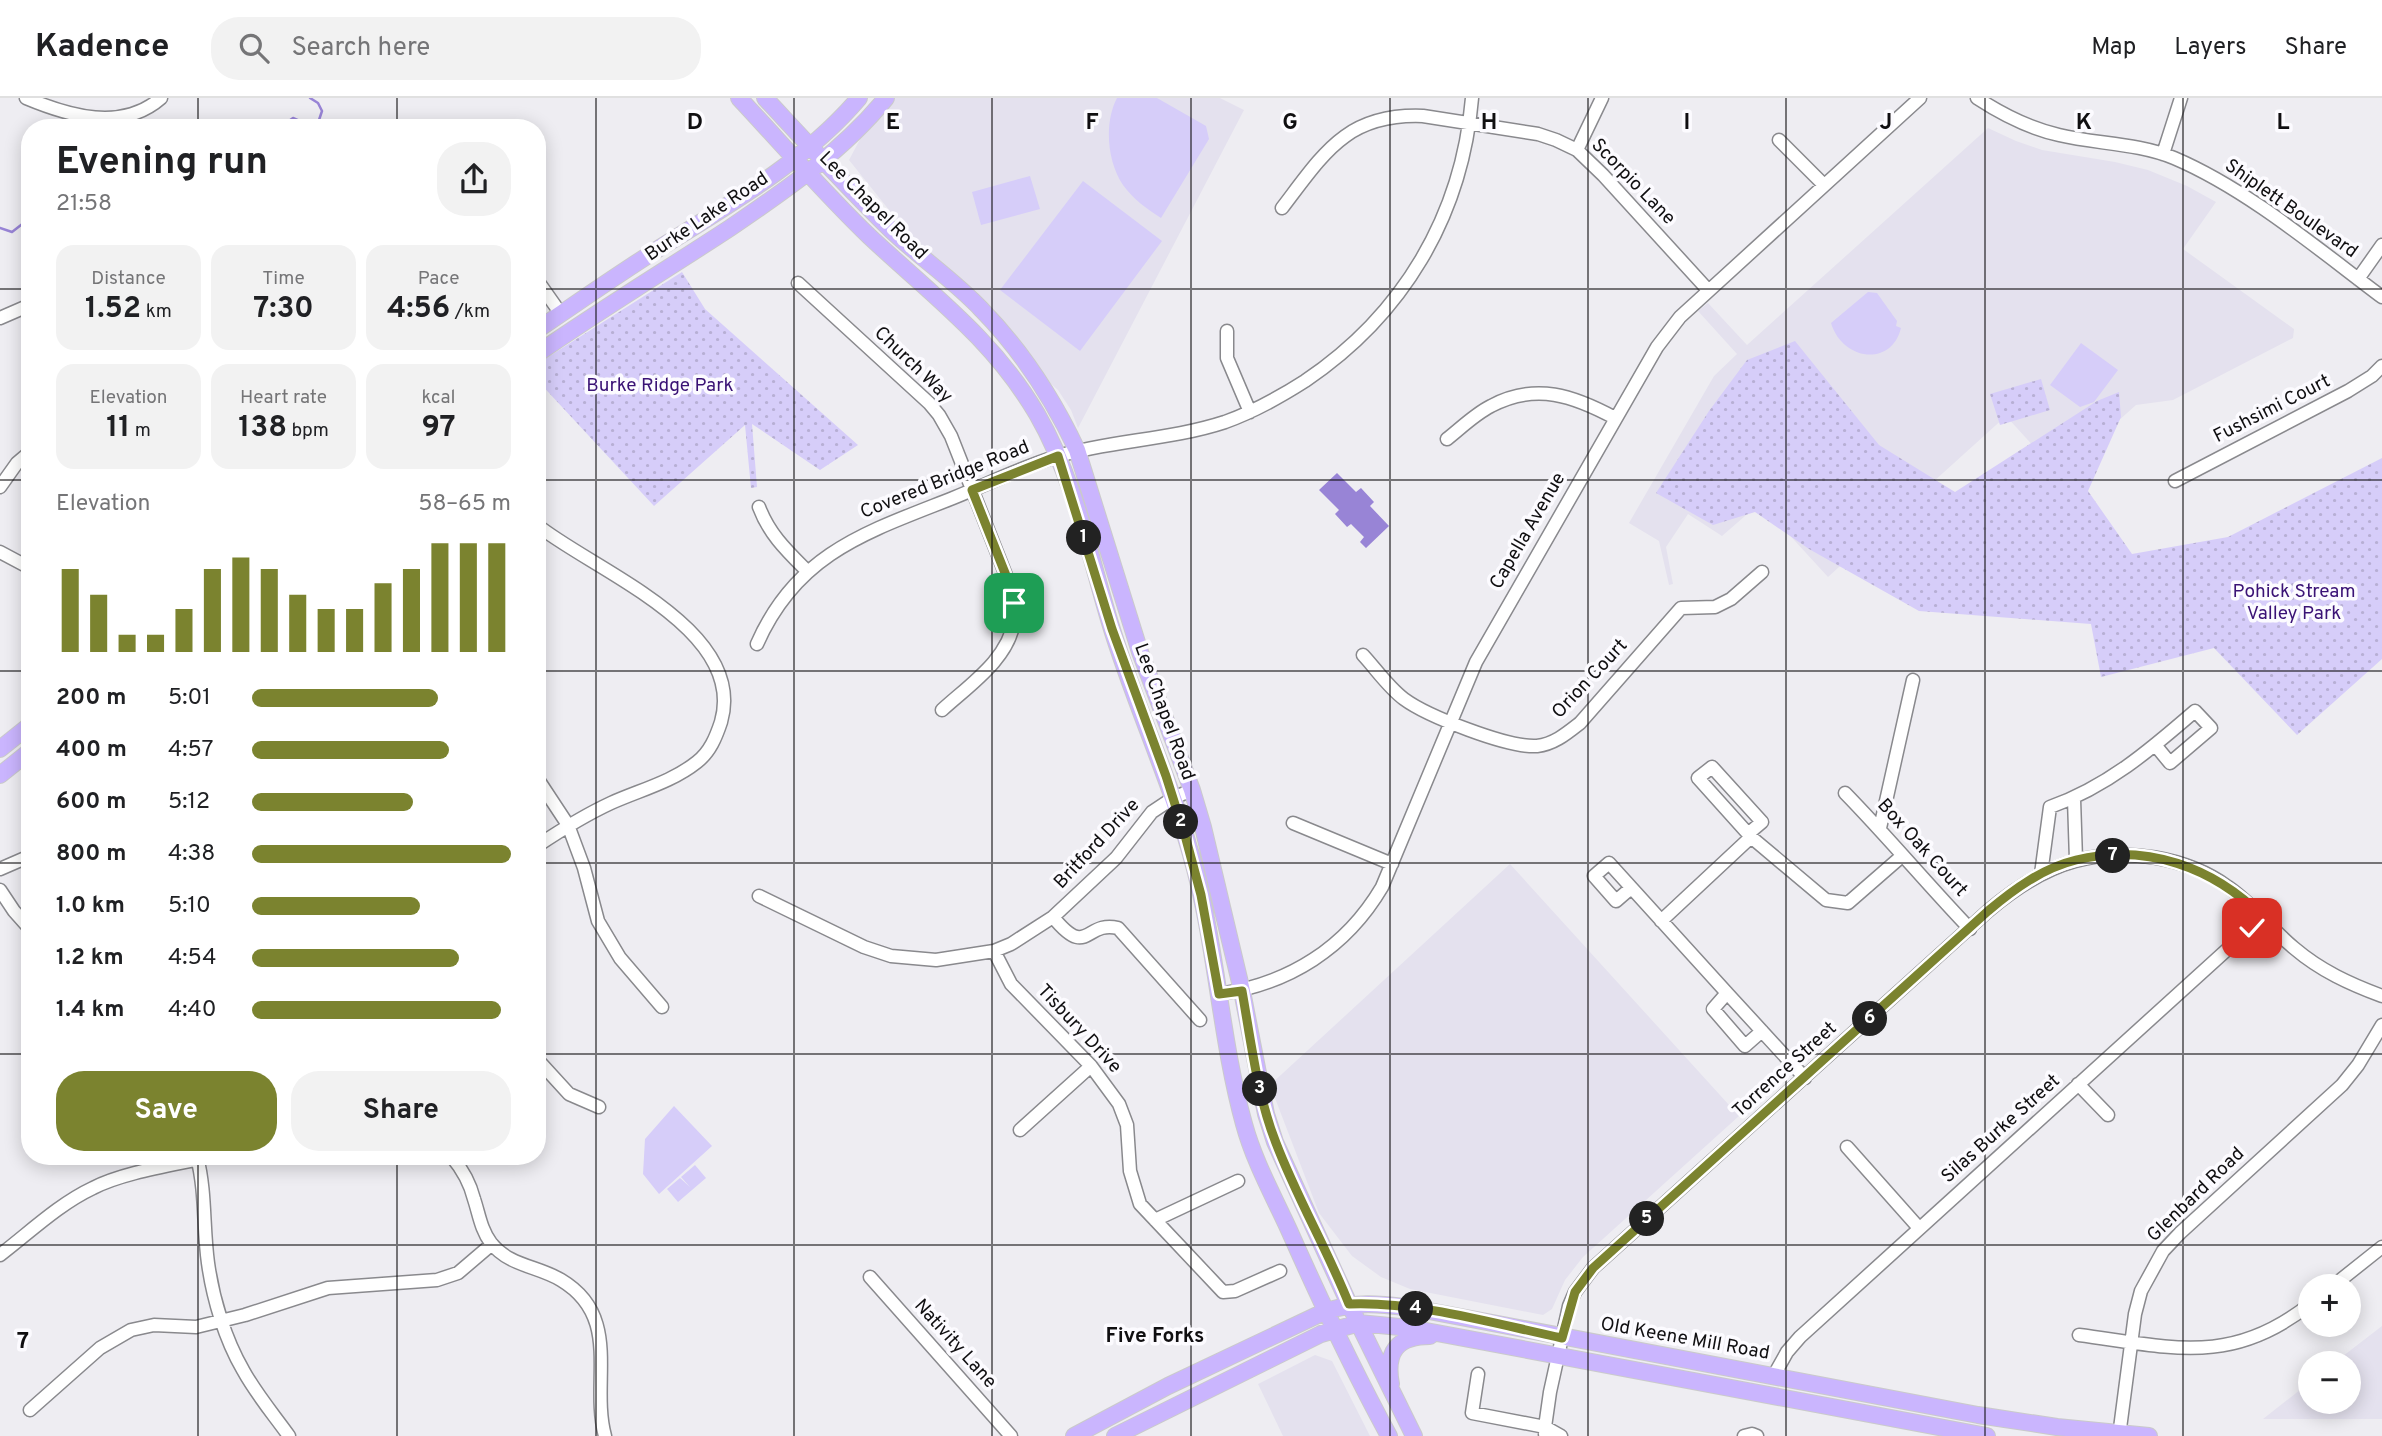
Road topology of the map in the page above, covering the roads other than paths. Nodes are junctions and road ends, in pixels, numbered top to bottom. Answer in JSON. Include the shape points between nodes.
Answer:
{"nodes":[{"id":1,"x":26,"y":98,"type":"edge"},
{"id":2,"x":161,"y":98,"type":"edge"},
{"id":3,"x":738,"y":98,"type":"edge"},
{"id":4,"x":765,"y":98,"type":"edge"},
{"id":5,"x":859,"y":98,"type":"edge"},
{"id":6,"x":886,"y":98,"type":"edge"},
{"id":7,"x":1472,"y":98,"type":"edge"},
{"id":8,"x":1602,"y":98,"type":"edge"},
{"id":9,"x":1920,"y":98,"type":"edge"},
{"id":10,"x":1977,"y":98,"type":"edge"},
{"id":11,"x":2181,"y":98,"type":"edge"},
{"id":12,"x":1470,"y":124,"type":"junction"},
{"id":13,"x":1779,"y":140,"type":"dead end"},
{"id":14,"x":810,"y":147,"type":"junction"},
{"id":15,"x":1577,"y":150,"type":"junction"},
{"id":16,"x":2163,"y":154,"type":"junction"},
{"id":17,"x":794,"y":157,"type":"junction"},
{"id":18,"x":822,"y":159,"type":"junction"},
{"id":19,"x":808,"y":172,"type":"junction"},
{"id":20,"x":1823,"y":184,"type":"junction"},
{"id":21,"x":1282,"y":208,"type":"dead end"},
{"id":22,"x":2382,"y":244,"type":"edge"},
{"id":23,"x":2358,"y":279,"type":"junction"},
{"id":24,"x":798,"y":284,"type":"dead end"},
{"id":25,"x":1708,"y":290,"type":"junction"},
{"id":26,"x":546,"y":293,"type":"edge"},
{"id":27,"x":2382,"y":297,"type":"edge"},
{"id":28,"x":21,"y":309,"type":"edge"},
{"id":29,"x":561,"y":314,"type":"junction"},
{"id":30,"x":0,"y":318,"type":"edge"},
{"id":31,"x":546,"y":324,"type":"edge"},
{"id":32,"x":1227,"y":331,"type":"dead end"},
{"id":33,"x":546,"y":348,"type":"edge"},
{"id":34,"x":2382,"y":366,"type":"edge"},
{"id":35,"x":1250,"y":412,"type":"junction"},
{"id":36,"x":1615,"y":418,"type":"junction"},
{"id":37,"x":1447,"y":439,"type":"dead end"},
{"id":38,"x":1077,"y":450,"type":"junction"},
{"id":39,"x":1058,"y":456,"type":"junction"},
{"id":40,"x":21,"y":460,"type":"edge"},
{"id":41,"x":2175,"y":481,"type":"dead end"},
{"id":42,"x":0,"y":487,"type":"edge"},
{"id":43,"x":972,"y":490,"type":"junction"},
{"id":44,"x":759,"y":507,"type":"dead end"},
{"id":45,"x":546,"y":532,"type":"edge"},
{"id":46,"x":0,"y":552,"type":"edge"},
{"id":47,"x":21,"y":563,"type":"edge"},
{"id":48,"x":807,"y":571,"type":"junction"},
{"id":49,"x":1762,"y":572,"type":"dead end"},
{"id":50,"x":757,"y":644,"type":"dead end"},
{"id":51,"x":1363,"y":654,"type":"dead end"},
{"id":52,"x":1913,"y":680,"type":"dead end"},
{"id":53,"x":942,"y":710,"type":"dead end"},
{"id":54,"x":1450,"y":721,"type":"junction"},
{"id":55,"x":21,"y":732,"type":"edge"},
{"id":56,"x":2156,"y":746,"type":"dead end"},
{"id":57,"x":0,"y":749,"type":"edge"},
{"id":58,"x":21,"y":758,"type":"edge"},
{"id":59,"x":0,"y":775,"type":"edge"},
{"id":60,"x":1192,"y":790,"type":"junction"},
{"id":61,"x":546,"y":792,"type":"edge"},
{"id":62,"x":1845,"y":793,"type":"dead end"},
{"id":63,"x":1173,"y":798,"type":"junction"},
{"id":64,"x":2074,"y":799,"type":"junction"},
{"id":65,"x":1293,"y":823,"type":"dead end"},
{"id":66,"x":568,"y":825,"type":"junction"},
{"id":67,"x":1880,"y":828,"type":"junction"},
{"id":68,"x":1750,"y":835,"type":"junction"},
{"id":69,"x":546,"y":840,"type":"edge"},
{"id":70,"x":1902,"y":856,"type":"junction"},
{"id":71,"x":21,"y":860,"type":"edge"},
{"id":72,"x":2076,"y":860,"type":"junction"},
{"id":73,"x":1392,"y":864,"type":"junction"},
{"id":74,"x":0,"y":869,"type":"edge"},
{"id":75,"x":2041,"y":874,"type":"junction"},
{"id":76,"x":1631,"y":888,"type":"dead end"},
{"id":77,"x":0,"y":890,"type":"edge"},
{"id":78,"x":759,"y":896,"type":"dead end"},
{"id":79,"x":1053,"y":917,"type":"junction"},
{"id":80,"x":2263,"y":917,"type":"junction"},
{"id":81,"x":21,"y":919,"type":"edge"},
{"id":82,"x":1661,"y":921,"type":"junction"},
{"id":83,"x":1970,"y":929,"type":"junction"},
{"id":84,"x":994,"y":951,"type":"junction"},
{"id":85,"x":1242,"y":991,"type":"junction"},
{"id":86,"x":1727,"y":993,"type":"junction"},
{"id":87,"x":1219,"y":994,"type":"junction"},
{"id":88,"x":2382,"y":996,"type":"edge"},
{"id":89,"x":662,"y":1007,"type":"dead end"},
{"id":90,"x":1200,"y":1020,"type":"dead end"},
{"id":91,"x":2382,"y":1025,"type":"edge"},
{"id":92,"x":1762,"y":1031,"type":"junction"},
{"id":93,"x":1091,"y":1066,"type":"junction"},
{"id":94,"x":546,"y":1069,"type":"edge"},
{"id":95,"x":1805,"y":1078,"type":"junction"},
{"id":96,"x":2078,"y":1084,"type":"junction"},
{"id":97,"x":599,"y":1107,"type":"dead end"},
{"id":98,"x":2108,"y":1115,"type":"dead end"},
{"id":99,"x":1020,"y":1130,"type":"dead end"},
{"id":100,"x":1847,"y":1147,"type":"dead end"},
{"id":101,"x":172,"y":1165,"type":"edge"},
{"id":102,"x":202,"y":1165,"type":"edge"},
{"id":103,"x":457,"y":1165,"type":"edge"},
{"id":104,"x":1238,"y":1181,"type":"dead end"},
{"id":105,"x":1155,"y":1220,"type":"junction"},
{"id":106,"x":1919,"y":1228,"type":"junction"},
{"id":107,"x":492,"y":1244,"type":"junction"},
{"id":108,"x":2382,"y":1247,"type":"edge"},
{"id":109,"x":0,"y":1255,"type":"edge"},
{"id":110,"x":1280,"y":1271,"type":"dead end"},
{"id":111,"x":2348,"y":1274,"type":"edge"},
{"id":112,"x":870,"y":1277,"type":"dead end"},
{"id":113,"x":1349,"y":1304,"type":"junction"},
{"id":114,"x":1326,"y":1311,"type":"junction"},
{"id":115,"x":2298,"y":1313,"type":"edge"},
{"id":116,"x":222,"y":1320,"type":"junction"},
{"id":117,"x":1359,"y":1323,"type":"junction"},
{"id":118,"x":1333,"y":1330,"type":"junction"},
{"id":119,"x":2079,"y":1335,"type":"dead end"},
{"id":120,"x":1450,"y":1336,"type":"junction"},
{"id":121,"x":1562,"y":1338,"type":"junction"},
{"id":122,"x":2131,"y":1342,"type":"junction"},
{"id":123,"x":1558,"y":1357,"type":"junction"},
{"id":124,"x":1478,"y":1374,"type":"dead end"},
{"id":125,"x":1773,"y":1377,"type":"junction"},
{"id":126,"x":1394,"y":1397,"type":"junction"},
{"id":127,"x":30,"y":1410,"type":"dead end"},
{"id":128,"x":1545,"y":1431,"type":"edge"},
{"id":129,"x":2119,"y":1435,"type":"edge"},
{"id":130,"x":289,"y":1436,"type":"edge"},
{"id":131,"x":605,"y":1436,"type":"edge"},
{"id":132,"x":1011,"y":1436,"type":"edge"},
{"id":133,"x":1074,"y":1436,"type":"edge"},
{"id":134,"x":1115,"y":1436,"type":"edge"},
{"id":135,"x":1389,"y":1436,"type":"edge"},
{"id":136,"x":1414,"y":1436,"type":"edge"},
{"id":137,"x":1561,"y":1436,"type":"edge"},
{"id":138,"x":1744,"y":1436,"type":"edge"},
{"id":139,"x":1758,"y":1436,"type":"edge"},
{"id":140,"x":1987,"y":1436,"type":"edge"},
{"id":141,"x":2149,"y":1436,"type":"edge"}],
"edges":[{"from":1,"to":2,"type":"street","via":[[61,112],[106,117],[134,115]]},
{"from":3,"to":17,"type":"main road","name":"Lee Chapel Road"},
{"from":4,"to":14,"type":"main road","name":"Lee Chapel Road"},
{"from":5,"to":14,"type":"main road","name":"Burke Lake Road"},
{"from":6,"to":18,"type":"main road","name":"Burke Lake Road"},
{"from":7,"to":12,"type":"street","name":"Covered Bridge Road"},
{"from":8,"to":15,"type":"street"},
{"from":9,"to":20,"type":"street","name":"Capella Avenue"},
{"from":10,"to":16,"type":"street","name":"Shiplett Boulevard","via":[[2041,131]]},
{"from":11,"to":16,"type":"street"},
{"from":12,"to":15,"type":"street","name":"Scorpio Lane","via":[[1538,134]]},
{"from":12,"to":21,"type":"street","name":"Scorpio Lane","via":[[1405,116],[1363,125],[1320,158]]},
{"from":12,"to":35,"type":"street","name":"Covered Bridge Road","via":[[1447,210],[1397,297],[1329,365]]},
{"from":13,"to":20,"type":"street"},
{"from":14,"to":17,"type":"main road","name":"Burke Lake Road"},
{"from":14,"to":18,"type":"main road","name":"Lee Chapel Road"},
{"from":15,"to":25,"type":"street","name":"Scorpio Lane"},
{"from":16,"to":23,"type":"street","name":"Shiplett Boulevard","via":[[2232,188]]},
{"from":17,"to":19,"type":"main road","name":"Lee Chapel Road"},
{"from":17,"to":29,"type":"main road","name":"Burke Lake Road","via":[[752,190]]},
{"from":18,"to":19,"type":"main road","name":"Burke Lake Road"},
{"from":18,"to":38,"type":"main road","name":"Lee Chapel Road","via":[[892,231],[1001,330],[1050,397]]},
{"from":19,"to":33,"type":"main road","name":"Burke Lake Road"},
{"from":19,"to":39,"type":"main road","name":"Lee Chapel Road","via":[[866,233],[991,349],[1036,413]]},
{"from":20,"to":25,"type":"street","name":"Capella Avenue"},
{"from":22,"to":23,"type":"street"},
{"from":23,"to":27,"type":"street","name":"Shiplett Boulevard"},
{"from":24,"to":43,"type":"street","name":"Church Way","via":[[929,403],[951,436]]},
{"from":25,"to":36,"type":"street","name":"Capella Avenue","via":[[1672,326]]},
{"from":26,"to":29,"type":"street"},
{"from":28,"to":30,"type":"street"},
{"from":29,"to":31,"type":"main road","name":"Burke Lake Road"},
{"from":32,"to":35,"type":"street","via":[[1227,358]]},
{"from":34,"to":41,"type":"street","name":"Fushsimi Court","via":[[2348,391]]},
{"from":35,"to":38,"type":"street","name":"Covered Bridge Road","via":[[1192,431]]},
{"from":36,"to":37,"type":"street","via":[[1570,397],[1519,395],[1490,406]]},
{"from":36,"to":54,"type":"street","name":"Capella Avenue","via":[[1476,662]]},
{"from":38,"to":39,"type":"street","name":"Covered Bridge Road"},
{"from":38,"to":60,"type":"main road","name":"Lee Chapel Road","via":[[1140,652]]},
{"from":39,"to":43,"type":"street","name":"Covered Bridge Road"},
{"from":39,"to":63,"type":"main road","name":"Lee Chapel Road","via":[[1112,629]]},
{"from":40,"to":42,"type":"street"},
{"from":43,"to":48,"type":"street","name":"Covered Bridge Road","via":[[863,533]]},
{"from":43,"to":53,"type":"street","name":"Church Way","via":[[1009,583],[1015,621],[997,659]]},
{"from":44,"to":48,"type":"street","via":[[776,539]]},
{"from":45,"to":66,"type":"street","via":[[642,591],[680,622],[711,657],[722,684],[724,711],[716,739],[700,760],[677,776]]},
{"from":46,"to":47,"type":"street"},
{"from":48,"to":50,"type":"street","name":"Covered Bridge Road","via":[[780,601]]},
{"from":49,"to":54,"type":"street","name":"Orion Court","via":[[1715,607],[1681,608],[1580,723],[1561,738],[1539,746],[1518,746]]},
{"from":51,"to":54,"type":"street","name":"Orion Court","via":[[1404,699]]},
{"from":52,"to":67,"type":"street"},
{"from":54,"to":73,"type":"street","name":"Capella Avenue"},
{"from":55,"to":57,"type":"main road"},
{"from":56,"to":64,"type":"street"},
{"from":58,"to":59,"type":"main road"},
{"from":60,"to":63,"type":"street","name":"Britford Drive"},
{"from":60,"to":85,"type":"main road","name":"Lee Chapel Road"},
{"from":61,"to":66,"type":"street"},
{"from":62,"to":67,"type":"street","name":"Box Oak Court"},
{"from":63,"to":79,"type":"street","name":"Britford Drive","via":[[1152,812],[1116,858]]},
{"from":63,"to":87,"type":"main road","name":"Lee Chapel Road","via":[[1201,895]]},
{"from":64,"to":72,"type":"street"},
{"from":64,"to":75,"type":"street","via":[[2050,807]]},
{"from":65,"to":73,"type":"street"},
{"from":66,"to":69,"type":"street"},
{"from":66,"to":89,"type":"street","via":[[598,921],[620,958]]},
{"from":67,"to":70,"type":"street","name":"Box Oak Court"},
{"from":68,"to":68,"type":"street","via":[[1762,822],[1712,767],[1698,778]]},
{"from":68,"to":70,"type":"street","via":[[1826,900],[1838,903],[1847,903]]},
{"from":68,"to":82,"type":"street"},
{"from":70,"to":83,"type":"street","name":"Box Oak Court"},
{"from":71,"to":74,"type":"street"},
{"from":72,"to":75,"type":"street","name":"Torrence Street"},
{"from":72,"to":80,"type":"street","name":"Torrence Street","via":[[2124,855],[2174,862],[2226,885]]},
{"from":73,"to":85,"type":"street","name":"Capella Avenue","via":[[1370,907],[1334,946],[1269,983]]},
{"from":75,"to":83,"type":"street","name":"Torrence Street","via":[[2006,896]]},
{"from":76,"to":82,"type":"street"},
{"from":77,"to":81,"type":"street"},
{"from":78,"to":84,"type":"street","name":"Britford Drive","via":[[891,956],[936,960]]},
{"from":79,"to":84,"type":"street","name":"Britford Drive"},
{"from":79,"to":90,"type":"street","via":[[1073,937],[1088,936],[1101,927],[1118,928]]},
{"from":80,"to":88,"type":"street","name":"Torrence Street","via":[[2319,967]]},
{"from":80,"to":96,"type":"street","name":"Silas Burke Street"},
{"from":82,"to":86,"type":"street"},
{"from":83,"to":95,"type":"street","name":"Torrence Street"},
{"from":84,"to":93,"type":"street","name":"Tisbury Drive","via":[[1011,984]]},
{"from":85,"to":87,"type":"street","name":"Capella Avenue"},
{"from":85,"to":113,"type":"main road","name":"Lee Chapel Road","via":[[1272,1132]]},
{"from":86,"to":92,"type":"street"},
{"from":86,"to":92,"type":"street","via":[[1713,1009],[1745,1046]]},
{"from":87,"to":114,"type":"main road","name":"Lee Chapel Road","via":[[1248,1137]]},
{"from":91,"to":122,"type":"street","name":"Glenbard Road","via":[[2342,1085],[2163,1251],[2141,1291]]},
{"from":92,"to":95,"type":"street"},
{"from":93,"to":99,"type":"street"},
{"from":93,"to":105,"type":"street","name":"Tisbury Drive","via":[[1119,1104],[1127,1125],[1130,1171],[1140,1205]]},
{"from":94,"to":97,"type":"street","via":[[569,1094]]},
{"from":95,"to":121,"type":"street","name":"Torrence Street","via":[[1593,1268],[1575,1292]]},
{"from":96,"to":98,"type":"street"},
{"from":96,"to":106,"type":"street","name":"Silas Burke Street"},
{"from":100,"to":106,"type":"street"},
{"from":101,"to":109,"type":"street","via":[[95,1186]]},
{"from":102,"to":116,"type":"street","via":[[208,1265]]},
{"from":103,"to":107,"type":"street"},
{"from":104,"to":105,"type":"street"},
{"from":105,"to":110,"type":"street","name":"Tisbury Drive","via":[[1223,1292]]},
{"from":106,"to":125,"type":"street","name":"Silas Burke Street","via":[[1800,1337]]},
{"from":107,"to":116,"type":"street","via":[[458,1273],[437,1280],[328,1288]]},
{"from":107,"to":131,"type":"street","via":[[511,1259],[562,1280],[588,1307],[601,1346],[600,1403]]},
{"from":108,"to":111,"type":"street"},
{"from":112,"to":132,"type":"street","name":"Nativity Lane"},
{"from":113,"to":114,"type":"main road","name":"Old Keene Mill Road"},
{"from":113,"to":117,"type":"main road","name":"Lee Chapel Road"},
{"from":113,"to":121,"type":"main road","name":"Old Keene Mill Road","via":[[1413,1308]]},
{"from":114,"to":118,"type":"main road","name":"Lee Chapel Road"},
{"from":114,"to":133,"type":"main road","name":"Old Keene Mill Road"},
{"from":115,"to":122,"type":"street","via":[[2259,1337],[2227,1346],[2183,1349]]},
{"from":116,"to":127,"type":"street","via":[[196,1327],[154,1325],[123,1334],[100,1348]]},
{"from":116,"to":130,"type":"street","via":[[242,1369]]},
{"from":117,"to":118,"type":"main road","name":"Old Keene Mill Road"},
{"from":117,"to":120,"type":"main road","name":"Old Keene Mill Road"},
{"from":117,"to":126,"type":"main road","name":"Lee Chapel Road"},
{"from":118,"to":134,"type":"main road","name":"Old Keene Mill Road"},
{"from":118,"to":135,"type":"main road","name":"Lee Chapel Road"},
{"from":119,"to":122,"type":"street"},
{"from":120,"to":123,"type":"main road","name":"Old Keene Mill Road"},
{"from":120,"to":126,"type":"main road","via":[[1418,1336],[1399,1344],[1390,1361]]},
{"from":121,"to":123,"type":"street","name":"Torrence Street"},
{"from":121,"to":125,"type":"main road","name":"Old Keene Mill Road"},
{"from":122,"to":129,"type":"street","name":"Glenbard Road"},
{"from":123,"to":128,"type":"street","name":"Torrence Street"},
{"from":123,"to":140,"type":"main road","name":"Old Keene Mill Road"},
{"from":124,"to":128,"type":"street","via":[[1472,1413]]},
{"from":125,"to":129,"type":"main road","name":"Old Keene Mill Road","via":[[1978,1415]]},
{"from":126,"to":136,"type":"main road","name":"Lee Chapel Road"},
{"from":128,"to":137,"type":"street"},
{"from":129,"to":141,"type":"main road","name":"Old Keene Mill Road"},
{"from":138,"to":139,"type":"street"}]}
